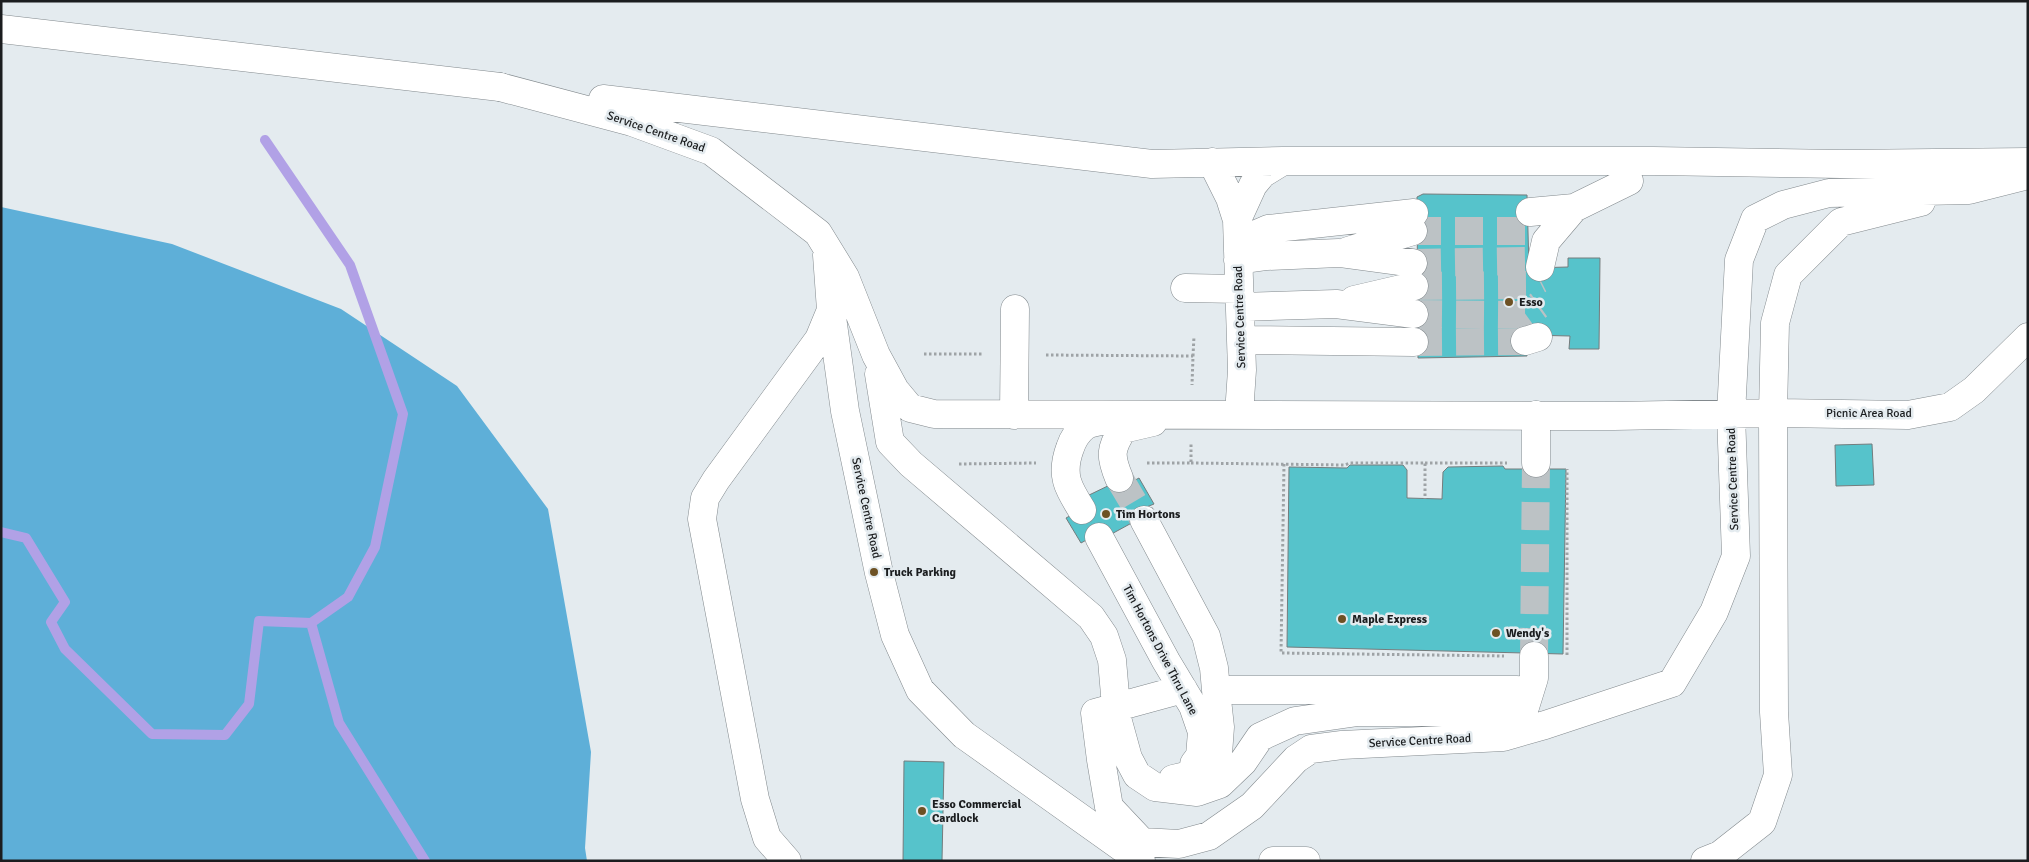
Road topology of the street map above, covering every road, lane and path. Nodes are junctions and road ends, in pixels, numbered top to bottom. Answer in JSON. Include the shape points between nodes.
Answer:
{"nodes":[{"id":1,"x":1,"y":29,"type":"edge"},
{"id":2,"x":500,"y":87,"type":"junction"},
{"id":3,"x":1283,"y":161,"type":"junction"},
{"id":4,"x":1212,"y":162,"type":"junction"},
{"id":5,"x":2028,"y":162,"type":"edge"},
{"id":6,"x":2028,"y":175,"type":"edge"},
{"id":7,"x":1628,"y":181,"type":"dead end"},
{"id":8,"x":1969,"y":190,"type":"junction"},
{"id":9,"x":1574,"y":208,"type":"junction"},
{"id":10,"x":818,"y":233,"type":"junction"},
{"id":11,"x":1237,"y":240,"type":"junction"},
{"id":12,"x":1339,"y":253,"type":"junction"},
{"id":13,"x":1185,"y":288,"type":"dead end"},
{"id":14,"x":1240,"y":298,"type":"junction"},
{"id":15,"x":1336,"y":304,"type":"junction"},
{"id":16,"x":1015,"y":309,"type":"dead end"},
{"id":17,"x":831,"y":310,"type":"junction"},
{"id":18,"x":1414,"y":314,"type":"tunnel mouth"},
{"id":19,"x":1194,"y":336,"type":"dead end"},
{"id":20,"x":2028,"y":337,"type":"edge"},
{"id":21,"x":1241,"y":340,"type":"junction"},
{"id":22,"x":1414,"y":342,"type":"tunnel mouth"},
{"id":23,"x":876,"y":355,"type":"junction"},
{"id":24,"x":1193,"y":356,"type":"dead end"},
{"id":25,"x":1772,"y":413,"type":"junction"},
{"id":26,"x":1239,"y":414,"type":"junction"},
{"id":27,"x":1731,"y":414,"type":"junction"},
{"id":28,"x":1014,"y":415,"type":"junction"},
{"id":29,"x":1536,"y":415,"type":"junction"},
{"id":30,"x":1122,"y":416,"type":"junction"},
{"id":31,"x":1178,"y":416,"type":"junction"},
{"id":32,"x":1191,"y":463,"type":"dead end"},
{"id":33,"x":1536,"y":463,"type":"tunnel mouth"},
{"id":34,"x":1567,"y":463,"type":"dead end"},
{"id":35,"x":1284,"y":464,"type":"junction"},
{"id":36,"x":1119,"y":478,"type":"tunnel mouth"},
{"id":37,"x":1425,"y":499,"type":"dead end"},
{"id":38,"x":1082,"y":510,"type":"dead end"},
{"id":39,"x":1144,"y":520,"type":"tunnel mouth"},
{"id":40,"x":1099,"y":537,"type":"dead end"},
{"id":41,"x":1534,"y":656,"type":"junction"},
{"id":42,"x":1183,"y":689,"type":"junction"},
{"id":43,"x":1216,"y":690,"type":"junction"},
{"id":44,"x":1116,"y":707,"type":"junction"},
{"id":45,"x":1525,"y":707,"type":"junction"},
{"id":46,"x":1137,"y":775,"type":"junction"},
{"id":47,"x":1168,"y":780,"type":"junction"},
{"id":48,"x":786,"y":861,"type":"edge"},
{"id":49,"x":1140,"y":861,"type":"edge"},
{"id":50,"x":1273,"y":861,"type":"edge"},
{"id":51,"x":1306,"y":861,"type":"edge"},
{"id":52,"x":1706,"y":861,"type":"edge"}],
"edges":[{"from":1,"to":2,"type":"main road"},
{"from":2,"to":4,"type":"main road","via":[[1152,164]]},
{"from":2,"to":10,"type":"main road","name":"Service Centre Road","via":[[632,122],[712,151]]},
{"from":3,"to":4,"type":"main road"},
{"from":3,"to":5,"type":"main road"},
{"from":3,"to":11,"type":"main road","name":"Service Centre Road","via":[[1262,174],[1253,185]]},
{"from":4,"to":11,"type":"main road","name":"Service Centre Road","via":[[1230,198]]},
{"from":6,"to":8,"type":"main road","name":"Service Centre Road"},
{"from":7,"to":9,"type":"main road"},
{"from":8,"to":25,"type":"main road","name":"Service Centre Road","via":[[1841,222],[1788,275],[1775,323]]},
{"from":8,"to":27,"type":"main road","name":"Service Centre Road","via":[[1830,193],[1783,205],[1755,219],[1739,260]]},
{"from":9,"to":9,"type":"main road","via":[[1546,241],[1535,243]]},
{"from":10,"to":17,"type":"main road","name":"Service Centre Road","via":[[827,256]]},
{"from":10,"to":23,"type":"main road","name":"Service Centre Road","via":[[845,277]]},
{"from":11,"to":12,"type":"main road","via":[[1267,256]]},
{"from":11,"to":12,"type":"main road","via":[[1268,228],[1414,222]]},
{"from":11,"to":14,"type":"main road","name":"Service Centre Road"},
{"from":12,"to":15,"type":"main road","via":[[1414,274]]},
{"from":13,"to":14,"type":"main road"},
{"from":14,"to":15,"type":"main road"},
{"from":14,"to":21,"type":"main road","name":"Service Centre Road"},
{"from":15,"to":18,"type":"main road"},
{"from":16,"to":28,"type":"main road"},
{"from":17,"to":48,"type":"main road","name":"Service Centre Road","via":[[819,339],[716,480],[705,498],[702,519],[755,799],[767,838]]},
{"from":17,"to":49,"type":"main road","name":"Service Centre Road","via":[[845,411],[879,573],[895,635],[920,690],[964,735]]},
{"from":19,"to":24,"type":"path"},
{"from":20,"to":25,"type":"main road","name":"Picnic Area Road","via":[[1974,390],[1950,407],[1908,415]]},
{"from":21,"to":22,"type":"main road"},
{"from":21,"to":26,"type":"main road","name":"Service Centre Road"},
{"from":23,"to":28,"type":"main road","name":"Service Centre Road","via":[[895,390],[910,408],[934,414]]},
{"from":23,"to":44,"type":"main road","via":[[890,442],[911,464],[1090,616],[1104,636],[1112,660]]},
{"from":25,"to":27,"type":"main road","name":"Service Centre Road"},
{"from":25,"to":52,"type":"main road","name":"Service Centre Road","via":[[1774,712],[1778,775],[1762,822],[1720,855]]},
{"from":26,"to":29,"type":"main road","name":"Service Centre Road"},
{"from":26,"to":31,"type":"main road","name":"Service Centre Road"},
{"from":27,"to":29,"type":"main road","name":"Service Centre Road"},
{"from":27,"to":44,"type":"main road","name":"Service Centre Road","via":[[1736,556],[1714,612],[1672,683],[1503,736],[1311,749],[1296,759],[1252,806],[1209,836],[1179,844],[1142,842],[1109,807],[1096,713]]},
{"from":28,"to":30,"type":"main road","name":"Service Centre Road"},
{"from":29,"to":33,"type":"main road"},
{"from":30,"to":31,"type":"main road","name":"Service Centre Road"},
{"from":30,"to":38,"type":"main road","via":[[1086,425],[1074,437],[1064,471],[1069,489]]},
{"from":31,"to":36,"type":"main road","via":[[1123,429],[1113,444],[1113,463]]},
{"from":32,"to":35,"type":"path"},
{"from":34,"to":41,"type":"path","via":[[1567,656]]},
{"from":35,"to":37,"type":"path","via":[[1425,463]]},
{"from":35,"to":41,"type":"path","via":[[1281,652]]},
{"from":39,"to":43,"type":"main road","name":"Tim Hortons Drive Thru Lane","via":[[1206,636]]},
{"from":40,"to":42,"type":"main road","name":"Tim Hortons Drive Thru Lane"},
{"from":41,"to":45,"type":"main road","via":[[1534,678]]},
{"from":42,"to":44,"type":"main road","name":"Service Centre Road"},
{"from":42,"to":47,"type":"main road","name":"Tim Hortons Drive Thru Lane","via":[[1202,732],[1200,756],[1189,770]]},
{"from":43,"to":45,"type":"main road","via":[[1518,690]]},
{"from":43,"to":47,"type":"main road","name":"Tim Hortons Drive Thru Lane","via":[[1220,727],[1218,754],[1203,772]]},
{"from":44,"to":46,"type":"main road","via":[[1116,718],[1128,758]]},
{"from":45,"to":46,"type":"main road","via":[[1504,716],[1472,712],[1358,712],[1295,721],[1260,737],[1220,784],[1197,792],[1155,787]]},
{"from":46,"to":47,"type":"main road","name":"Tim Hortons Drive Thru Lane"},
{"from":50,"to":51,"type":"main road"}]}
